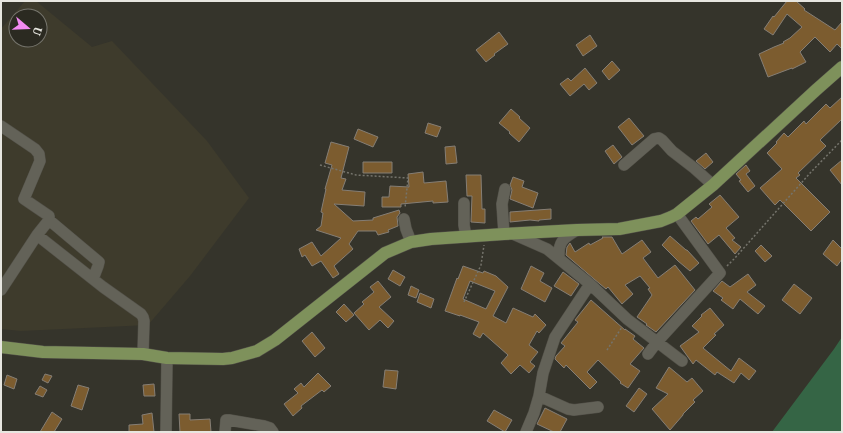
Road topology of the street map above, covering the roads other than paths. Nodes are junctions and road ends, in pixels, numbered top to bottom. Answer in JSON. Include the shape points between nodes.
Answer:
{"nodes":[{"id":1,"x":842,"y":67,"type":"edge"},
{"id":2,"x":1,"y":126,"type":"edge"},
{"id":3,"x":624,"y":165,"type":"dead end"},
{"id":4,"x":713,"y":185,"type":"junction"},
{"id":5,"x":506,"y":190,"type":"dead end"},
{"id":6,"x":464,"y":202,"type":"dead end"},
{"id":7,"x":677,"y":214,"type":"junction"},
{"id":8,"x":49,"y":220,"type":"junction"},
{"id":9,"x":577,"y":230,"type":"junction"},
{"id":10,"x":465,"y":232,"type":"junction"},
{"id":11,"x":507,"y":233,"type":"junction"},
{"id":12,"x":37,"y":235,"type":"junction"},
{"id":13,"x":559,"y":258,"type":"junction"},
{"id":14,"x":93,"y":279,"type":"junction"},
{"id":15,"x":590,"y":284,"type":"junction"},
{"id":16,"x":1,"y":290,"type":"edge"},
{"id":17,"x":657,"y":342,"type":"junction"},
{"id":18,"x":1,"y":347,"type":"edge"},
{"id":19,"x":143,"y":354,"type":"junction"},
{"id":20,"x":648,"y":354,"type":"dead end"},
{"id":21,"x":167,"y":358,"type":"junction"},
{"id":22,"x":682,"y":361,"type":"dead end"},
{"id":23,"x":539,"y":396,"type":"junction"},
{"id":24,"x":598,"y":407,"type":"dead end"},
{"id":25,"x":166,"y":432,"type":"edge"},
{"id":26,"x":225,"y":432,"type":"edge"},
{"id":27,"x":273,"y":432,"type":"edge"},
{"id":28,"x":526,"y":432,"type":"edge"}],
"edges":[{"from":1,"to":4,"type":"main road"},
{"from":2,"to":8,"type":"street","via":[[39,154],[40,161],[24,199],[45,212]]},
{"from":3,"to":4,"type":"street","via":[[654,139],[659,138]]},
{"from":4,"to":7,"type":"main road"},
{"from":5,"to":11,"type":"street","via":[[502,204],[502,220]]},
{"from":6,"to":10,"type":"street"},
{"from":7,"to":9,"type":"main road","via":[[661,221],[619,229]]},
{"from":7,"to":17,"type":"street","via":[[720,273]]},
{"from":8,"to":12,"type":"street"},
{"from":8,"to":14,"type":"street","via":[[99,262]]},
{"from":9,"to":11,"type":"main road"},
{"from":9,"to":13,"type":"street","via":[[562,240]]},
{"from":10,"to":11,"type":"main road","via":[[485,236]]},
{"from":10,"to":21,"type":"main road","via":[[431,239],[407,233],[275,340],[257,351],[232,358]]},
{"from":11,"to":13,"type":"street","via":[[543,247]]},
{"from":12,"to":14,"type":"street"},
{"from":12,"to":16,"type":"street"},
{"from":13,"to":15,"type":"street"},
{"from":14,"to":19,"type":"street","via":[[143,317]]},
{"from":15,"to":17,"type":"street","via":[[627,319]]},
{"from":15,"to":23,"type":"street","via":[[555,337],[543,373]]},
{"from":17,"to":20,"type":"street"},
{"from":17,"to":22,"type":"street"},
{"from":18,"to":19,"type":"main road","via":[[43,352]]},
{"from":19,"to":21,"type":"main road"},
{"from":21,"to":25,"type":"street"},
{"from":23,"to":24,"type":"street","via":[[568,409]]},
{"from":23,"to":28,"type":"street"},
{"from":26,"to":27,"type":"street","via":[[226,420],[264,426]]}]}
